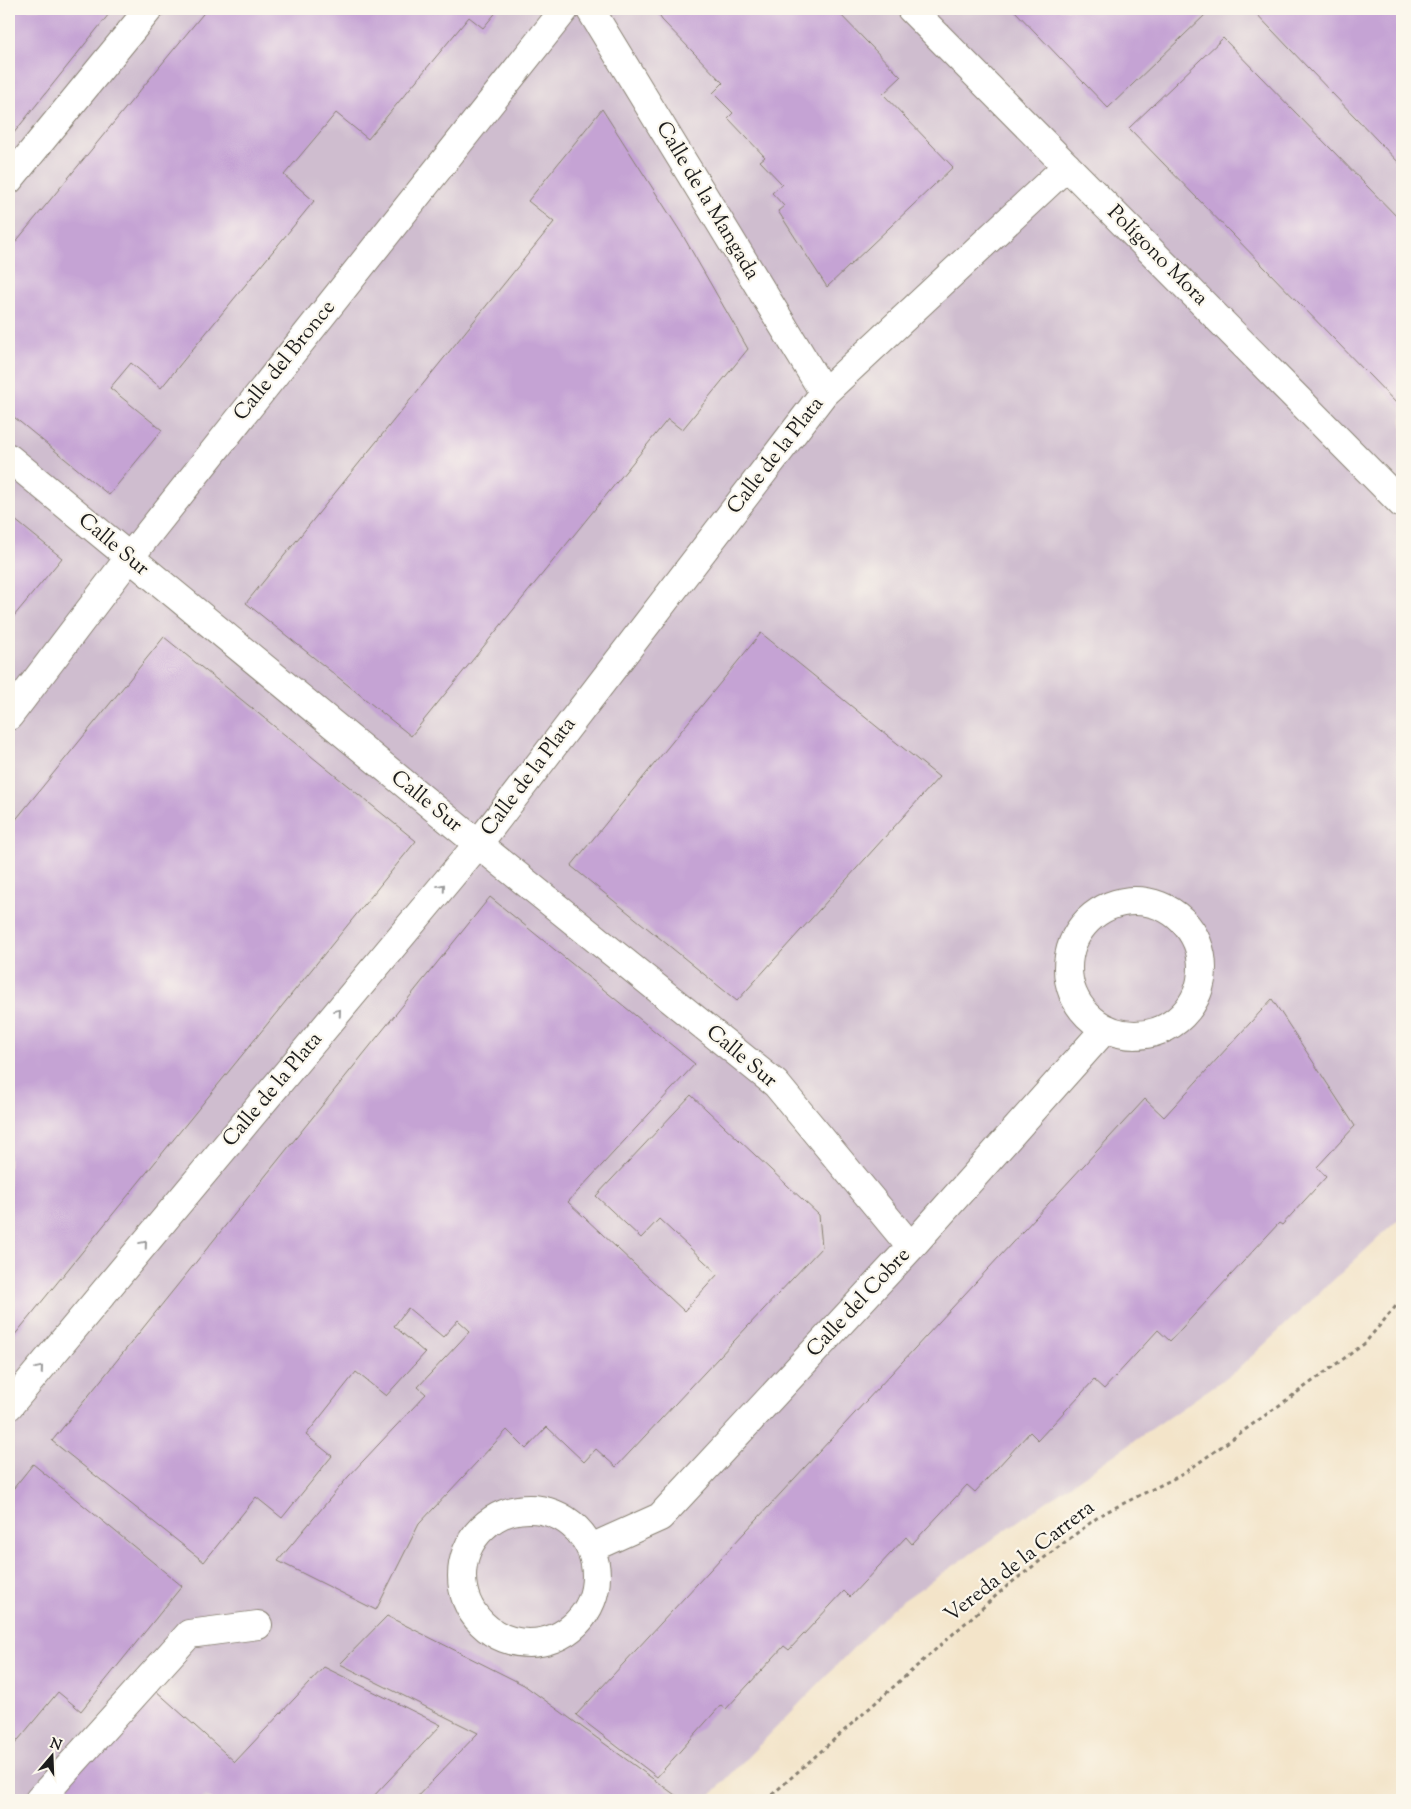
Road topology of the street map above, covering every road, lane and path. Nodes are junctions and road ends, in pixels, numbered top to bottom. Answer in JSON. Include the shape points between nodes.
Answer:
{"nodes":[{"id":1,"x":149,"y":9,"type":"edge"},
{"id":2,"x":566,"y":9,"type":"edge"},
{"id":3,"x":590,"y":9,"type":"edge"},
{"id":4,"x":911,"y":9,"type":"edge"},
{"id":5,"x":1067,"y":166,"type":"junction"},
{"id":6,"x":9,"y":180,"type":"edge"},
{"id":7,"x":824,"y":393,"type":"junction"},
{"id":8,"x":9,"y":458,"type":"edge"},
{"id":9,"x":1402,"y":504,"type":"edge"},
{"id":10,"x":129,"y":558,"type":"junction"},
{"id":11,"x":9,"y":716,"type":"edge"},
{"id":12,"x":478,"y":844,"type":"junction"},
{"id":13,"x":1105,"y":1029,"type":"junction"},
{"id":14,"x":911,"y":1246,"type":"junction"},
{"id":15,"x":1402,"y":1299,"type":"edge"},
{"id":16,"x":9,"y":1406,"type":"edge"},
{"id":17,"x":591,"y":1548,"type":"junction"},
{"id":18,"x":258,"y":1625,"type":"dead end"},
{"id":19,"x":40,"y":1800,"type":"edge"},
{"id":20,"x":766,"y":1800,"type":"edge"}],
"edges":[{"from":1,"to":6,"type":"street"},
{"from":2,"to":10,"type":"street","name":"Calle del Bronce"},
{"from":3,"to":7,"type":"street","name":"Calle de la Mangada"},
{"from":4,"to":5,"type":"street","name":"Polígono Mora"},
{"from":5,"to":7,"type":"street","name":"Calle de la Plata"},
{"from":5,"to":9,"type":"street","name":"Polígono Mora"},
{"from":7,"to":12,"type":"street","name":"Calle de la Plata"},
{"from":8,"to":10,"type":"street","name":"Calle Sur"},
{"from":10,"to":11,"type":"street","name":"Calle del Bronce"},
{"from":10,"to":12,"type":"street","name":"Calle Sur"},
{"from":12,"to":14,"type":"street","name":"Calle Sur","via":[[776,1084]]},
{"from":16,"to":12,"type":"street","name":"Calle de la Plata","one_way":true},
{"from":13,"to":13,"type":"street","via":[[1135,1035],[1164,1029],[1188,1010],[1198,990],[1201,952],[1188,925],[1164,906],[1135,900],[1105,906],[1082,925],[1068,952],[1068,983],[1081,1010]]},
{"from":13,"to":14,"type":"street","name":"Calle del Cobre"},
{"from":14,"to":17,"type":"street","name":"Calle del Cobre","via":[[660,1517]]},
{"from":15,"to":20,"type":"path","name":"Vereda de la Carrera","via":[[1364,1344],[1184,1474],[1102,1514],[1007,1586]]},
{"from":17,"to":17,"type":"street","via":[[572,1524],[545,1511],[515,1510],[488,1523],[468,1546],[461,1575],[468,1605],[486,1629],[513,1642],[544,1642],[571,1630],[590,1606],[596,1585]]},
{"from":18,"to":19,"type":"street","via":[[188,1634]]}]}
